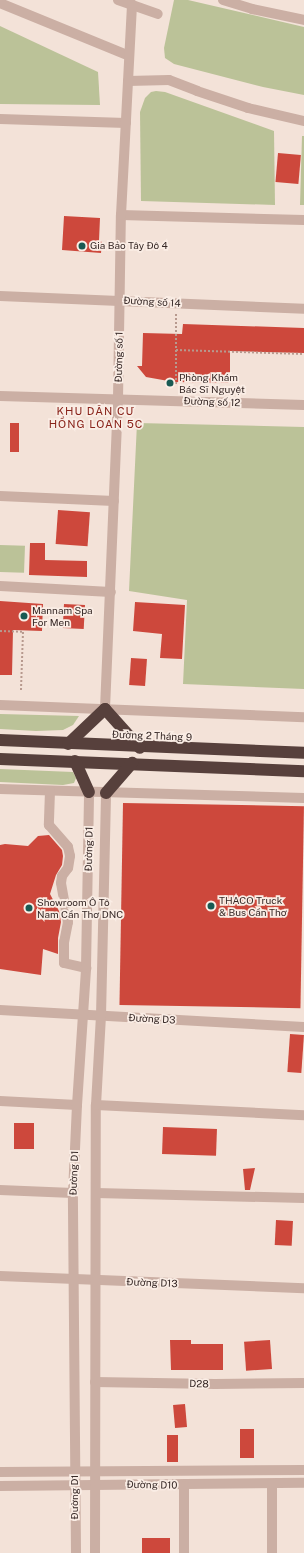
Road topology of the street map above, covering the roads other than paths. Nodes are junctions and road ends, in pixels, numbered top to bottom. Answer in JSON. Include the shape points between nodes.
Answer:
{"nodes":[{"id":1,"x":118,"y":0,"type":"edge"},
{"id":2,"x":224,"y":0,"type":"edge"},
{"id":3,"x":0,"y":3,"type":"edge"},
{"id":4,"x":132,"y":4,"type":"junction"},
{"id":5,"x":158,"y":14,"type":"dead end"},
{"id":6,"x":304,"y":20,"type":"edge"},
{"id":7,"x":129,"y":56,"type":"junction"},
{"id":8,"x":128,"y":81,"type":"junction"},
{"id":9,"x":0,"y":120,"type":"edge"},
{"id":10,"x":304,"y":121,"type":"edge"},
{"id":11,"x":126,"y":123,"type":"junction"},
{"id":12,"x":121,"y":214,"type":"junction"},
{"id":13,"x":304,"y":220,"type":"edge"},
{"id":14,"x":0,"y":296,"type":"edge"},
{"id":15,"x":120,"y":300,"type":"junction"},
{"id":16,"x":304,"y":309,"type":"edge"},
{"id":17,"x":0,"y":396,"type":"edge"},
{"id":18,"x":118,"y":399,"type":"junction"},
{"id":19,"x":304,"y":405,"type":"edge"},
{"id":20,"x":0,"y":496,"type":"edge"},
{"id":21,"x":114,"y":501,"type":"junction"},
{"id":22,"x":0,"y":586,"type":"edge"},
{"id":23,"x":111,"y":592,"type":"junction"},
{"id":24,"x":0,"y":705,"type":"edge"},
{"id":25,"x":105,"y":709,"type":"junction"},
{"id":26,"x":304,"y":717,"type":"edge"},
{"id":27,"x":0,"y":740,"type":"edge"},
{"id":28,"x":68,"y":744,"type":"junction"},
{"id":29,"x":140,"y":748,"type":"junction"},
{"id":30,"x":304,"y":753,"type":"edge"},
{"id":31,"x":0,"y":759,"type":"edge"},
{"id":32,"x":75,"y":761,"type":"junction"},
{"id":33,"x":132,"y":763,"type":"junction"},
{"id":34,"x":304,"y":771,"type":"edge"},
{"id":35,"x":0,"y":789,"type":"edge"},
{"id":36,"x":50,"y":791,"type":"junction"},
{"id":37,"x":89,"y":792,"type":"junction"},
{"id":38,"x":106,"y":793,"type":"junction"},
{"id":39,"x":304,"y":798,"type":"edge"},
{"id":40,"x":86,"y":968,"type":"junction"},
{"id":41,"x":0,"y":1010,"type":"edge"},
{"id":42,"x":83,"y":1014,"type":"junction"},
{"id":43,"x":101,"y":1016,"type":"junction"},
{"id":44,"x":304,"y":1027,"type":"edge"},
{"id":45,"x":0,"y":1101,"type":"edge"},
{"id":46,"x":76,"y":1105,"type":"junction"},
{"id":47,"x":96,"y":1105,"type":"junction"},
{"id":48,"x":304,"y":1114,"type":"edge"},
{"id":49,"x":0,"y":1190,"type":"edge"},
{"id":50,"x":73,"y":1193,"type":"junction"},
{"id":51,"x":96,"y":1193,"type":"junction"},
{"id":52,"x":304,"y":1198,"type":"edge"},
{"id":53,"x":0,"y":1276,"type":"edge"},
{"id":54,"x":74,"y":1279,"type":"junction"},
{"id":55,"x":95,"y":1281,"type":"junction"},
{"id":56,"x":304,"y":1288,"type":"edge"},
{"id":57,"x":95,"y":1382,"type":"junction"},
{"id":58,"x":304,"y":1383,"type":"edge"},
{"id":59,"x":94,"y":1470,"type":"junction"},
{"id":60,"x":304,"y":1470,"type":"edge"},
{"id":61,"x":75,"y":1471,"type":"junction"},
{"id":62,"x":0,"y":1472,"type":"edge"},
{"id":63,"x":304,"y":1483,"type":"edge"},
{"id":64,"x":75,"y":1484,"type":"junction"},
{"id":65,"x":272,"y":1484,"type":"junction"},
{"id":66,"x":94,"y":1485,"type":"junction"},
{"id":67,"x":0,"y":1486,"type":"edge"},
{"id":68,"x":184,"y":1486,"type":"junction"},
{"id":69,"x":76,"y":1553,"type":"edge"},
{"id":70,"x":95,"y":1553,"type":"edge"},
{"id":71,"x":184,"y":1553,"type":"edge"},
{"id":72,"x":272,"y":1553,"type":"edge"}],
"edges":[{"from":1,"to":4,"type":"street"},
{"from":2,"to":6,"type":"street"},
{"from":3,"to":7,"type":"street"},
{"from":4,"to":5,"type":"street"},
{"from":4,"to":7,"type":"street","name":"Đường số 1"},
{"from":7,"to":8,"type":"street","name":"Đường số 1"},
{"from":8,"to":10,"type":"street","via":[[169,80],[248,108]]},
{"from":8,"to":11,"type":"street","name":"Đường số 1"},
{"from":9,"to":11,"type":"street"},
{"from":11,"to":12,"type":"street","name":"Đường số 1"},
{"from":12,"to":13,"type":"street"},
{"from":12,"to":15,"type":"street","name":"Đường số 1"},
{"from":14,"to":15,"type":"street","name":"Đường số 14"},
{"from":15,"to":16,"type":"street","name":"Đường số 14"},
{"from":15,"to":18,"type":"street","name":"Đường số 1"},
{"from":17,"to":18,"type":"street","name":"Đường số 12"},
{"from":18,"to":19,"type":"street","name":"Đường số 12"},
{"from":18,"to":21,"type":"street","name":"Đường số 1"},
{"from":20,"to":21,"type":"street"},
{"from":21,"to":23,"type":"street","name":"Đường số 1"},
{"from":22,"to":23,"type":"street"},
{"from":23,"to":25,"type":"street","name":"Đường số 1"},
{"from":24,"to":25,"type":"street"},
{"from":25,"to":26,"type":"street"},
{"from":25,"to":28,"type":"highway"},
{"from":25,"to":29,"type":"highway"},
{"from":27,"to":28,"type":"highway","name":"Đường 2 Tháng 9"},
{"from":28,"to":29,"type":"highway","name":"Đường 2 Tháng 9"},
{"from":29,"to":30,"type":"highway","name":"Đường 2 Tháng 9"},
{"from":31,"to":32,"type":"highway"},
{"from":32,"to":33,"type":"highway"},
{"from":32,"to":37,"type":"highway"},
{"from":33,"to":34,"type":"highway"},
{"from":33,"to":38,"type":"highway"},
{"from":35,"to":36,"type":"street"},
{"from":36,"to":37,"type":"street"},
{"from":36,"to":40,"type":"street","via":[[49,825],[68,847],[70,856],[61,883],[68,922],[68,933],[64,942],[64,963]]},
{"from":37,"to":38,"type":"street"},
{"from":37,"to":40,"type":"street","name":"Đường D1"},
{"from":38,"to":39,"type":"street"},
{"from":38,"to":43,"type":"street","name":"Đường D1"},
{"from":40,"to":42,"type":"street","name":"Đường D1"},
{"from":41,"to":42,"type":"street","name":"Đường D3"},
{"from":42,"to":43,"type":"street","name":"Đường D3"},
{"from":42,"to":46,"type":"street","name":"Đường D1"},
{"from":43,"to":44,"type":"street","name":"Đường D3"},
{"from":43,"to":47,"type":"street","name":"Đường D1"},
{"from":45,"to":46,"type":"street"},
{"from":46,"to":50,"type":"street","name":"Đường D1"},
{"from":47,"to":48,"type":"street"},
{"from":47,"to":51,"type":"street","name":"Đường D1"},
{"from":49,"to":50,"type":"street"},
{"from":50,"to":54,"type":"street","name":"Đường D1"},
{"from":51,"to":52,"type":"street"},
{"from":51,"to":55,"type":"street","name":"Đường D1"},
{"from":53,"to":54,"type":"street","name":"Đường D13"},
{"from":54,"to":55,"type":"street","name":"Đường D13"},
{"from":54,"to":61,"type":"street","name":"Đường D1"},
{"from":55,"to":56,"type":"street","name":"Đường D13"},
{"from":55,"to":57,"type":"street","name":"Đường D1"},
{"from":57,"to":58,"type":"street","name":"D28"},
{"from":57,"to":59,"type":"street","name":"Đường D1"},
{"from":59,"to":60,"type":"street","name":"Đường D10"},
{"from":59,"to":61,"type":"street","name":"Đường D10"},
{"from":59,"to":66,"type":"street","name":"Đường D1"},
{"from":61,"to":62,"type":"street","name":"Đường D10"},
{"from":61,"to":64,"type":"street","name":"Đường D1"},
{"from":63,"to":65,"type":"street","name":"Đường D10"},
{"from":64,"to":66,"type":"street","name":"Đường D10"},
{"from":64,"to":67,"type":"street","name":"Đường D10"},
{"from":64,"to":69,"type":"street","name":"Đường D1"},
{"from":65,"to":68,"type":"street","name":"Đường D10"},
{"from":65,"to":72,"type":"street"},
{"from":66,"to":68,"type":"street","name":"Đường D10"},
{"from":66,"to":70,"type":"street","name":"Đường D1"},
{"from":68,"to":71,"type":"street"}]}
